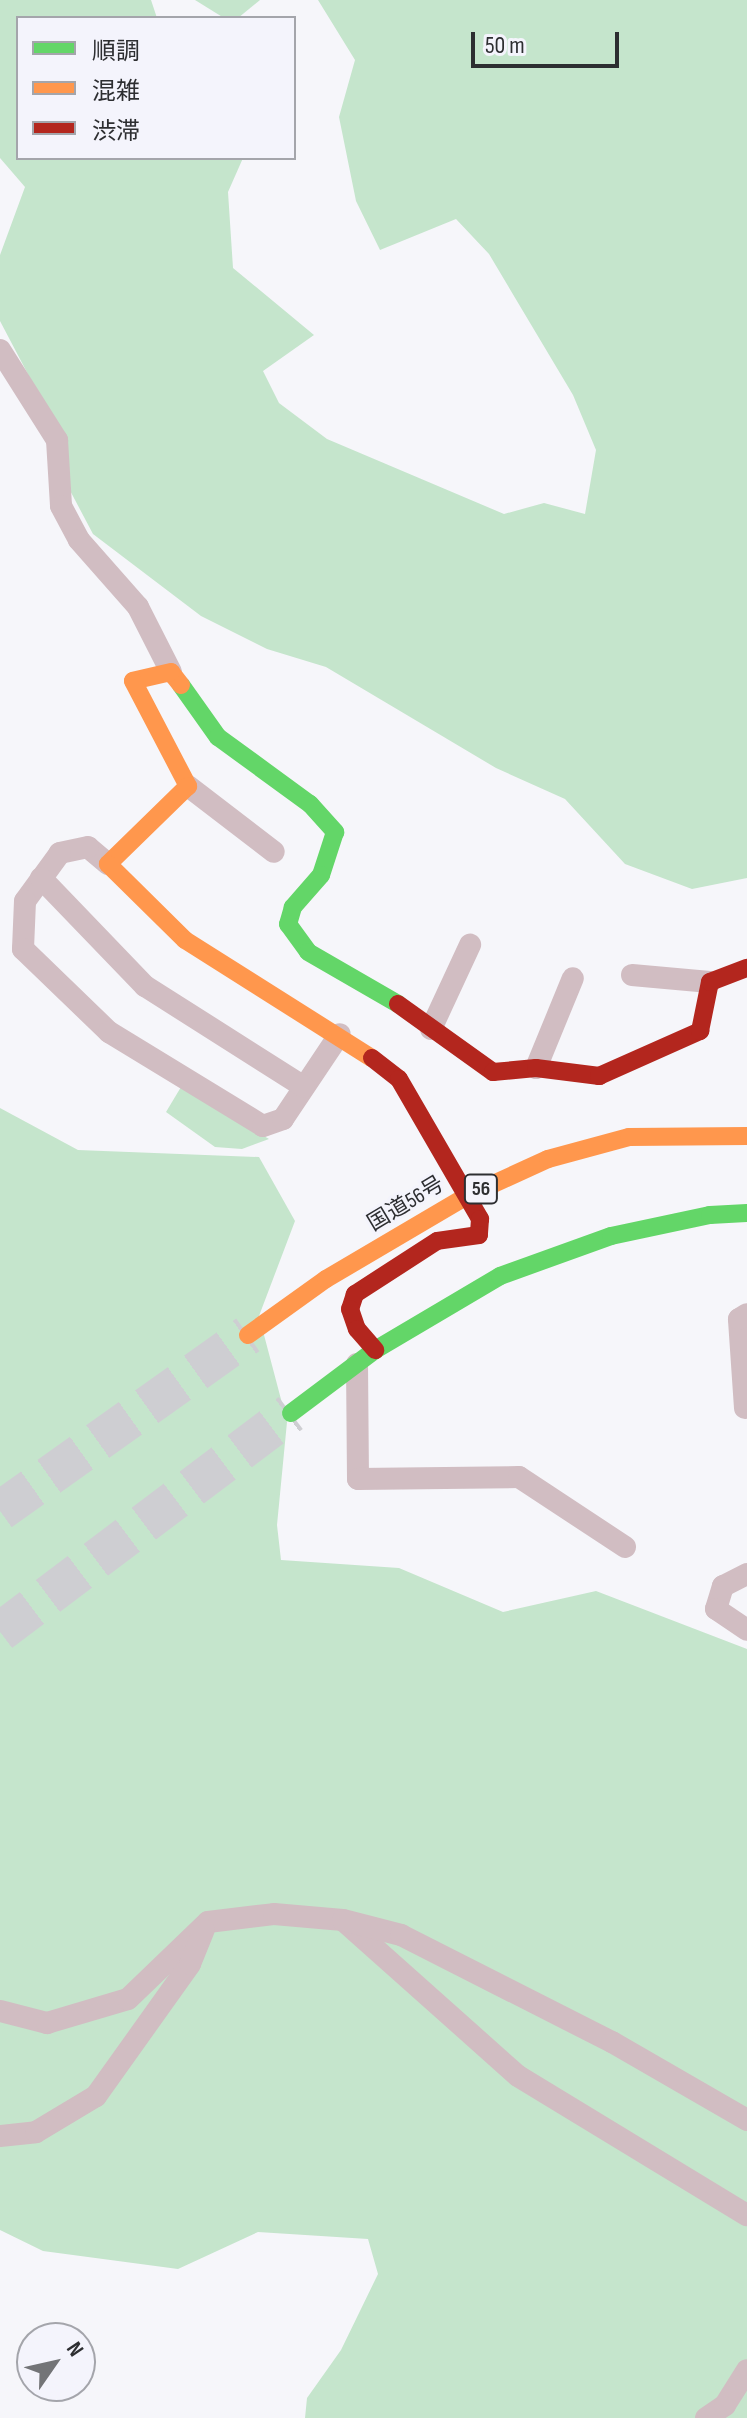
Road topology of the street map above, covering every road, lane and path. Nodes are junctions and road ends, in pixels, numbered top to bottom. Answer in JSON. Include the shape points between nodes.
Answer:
{"nodes":[{"id":1,"x":0,"y":350,"type":"edge"},
{"id":2,"x":171,"y":672,"type":"junction"},
{"id":3,"x":188,"y":786,"type":"junction"},
{"id":4,"x":274,"y":852,"type":"dead end"},
{"id":5,"x":108,"y":864,"type":"junction"},
{"id":6,"x":41,"y":878,"type":"junction"},
{"id":7,"x":470,"y":945,"type":"dead end"},
{"id":8,"x":747,"y":968,"type":"edge"},
{"id":9,"x":632,"y":975,"type":"dead end"},
{"id":10,"x":573,"y":978,"type":"dead end"},
{"id":11,"x":710,"y":982,"type":"junction"},
{"id":12,"x":431,"y":1029,"type":"junction"},
{"id":13,"x":340,"y":1034,"type":"junction"},
{"id":14,"x":536,"y":1068,"type":"junction"},
{"id":15,"x":304,"y":1087,"type":"junction"},
{"id":16,"x":747,"y":1136,"type":"edge"},
{"id":17,"x":747,"y":1190,"type":"edge"},
{"id":18,"x":467,"y":1196,"type":"junction"},
{"id":19,"x":747,"y":1213,"type":"edge"},
{"id":20,"x":710,"y":1215,"type":"junction"},
{"id":21,"x":747,"y":1314,"type":"edge"},
{"id":22,"x":248,"y":1335,"type":"tunnel mouth"},
{"id":23,"x":375,"y":1350,"type":"junction"},
{"id":24,"x":357,"y":1364,"type":"junction"},
{"id":25,"x":745,"y":1408,"type":"dead end"},
{"id":26,"x":291,"y":1413,"type":"tunnel mouth"},
{"id":27,"x":625,"y":1547,"type":"dead end"},
{"id":28,"x":747,"y":1574,"type":"edge"},
{"id":29,"x":747,"y":1630,"type":"edge"},
{"id":30,"x":343,"y":1920,"type":"junction"},
{"id":31,"x":208,"y":1922,"type":"junction"},
{"id":32,"x":0,"y":2011,"type":"edge"},
{"id":33,"x":747,"y":2120,"type":"edge"},
{"id":34,"x":0,"y":2136,"type":"edge"},
{"id":35,"x":747,"y":2215,"type":"edge"},
{"id":36,"x":747,"y":2370,"type":"edge"},
{"id":37,"x":706,"y":2418,"type":"edge"}],
"edges":[{"from":1,"to":2,"type":"street","via":[[57,440],[57,479],[79,540],[138,607]]},
{"from":2,"to":3,"type":"main road","via":[[133,681]]},
{"from":2,"to":12,"type":"main road","via":[[218,737],[310,804],[335,832],[321,875],[293,907],[288,924],[308,952],[386,996]]},
{"from":3,"to":4,"type":"street"},
{"from":3,"to":5,"type":"main road"},
{"from":5,"to":6,"type":"street","via":[[88,847],[60,853]]},
{"from":5,"to":13,"type":"main road","via":[[185,940]]},
{"from":6,"to":15,"type":"street","via":[[145,986]]},
{"from":6,"to":15,"type":"street","via":[[25,901],[23,949],[109,1032],[263,1126],[283,1119]]},
{"from":7,"to":12,"type":"street"},
{"from":8,"to":11,"type":"main road"},
{"from":9,"to":11,"type":"street"},
{"from":10,"to":14,"type":"street"},
{"from":11,"to":14,"type":"main road","via":[[700,1031],[599,1076]]},
{"from":12,"to":14,"type":"main road","via":[[493,1072]]},
{"from":13,"to":15,"type":"street"},
{"from":13,"to":18,"type":"main road","via":[[399,1079]]},
{"from":16,"to":18,"type":"main road","name":"国道56号","number":"56","via":[[629,1137],[548,1159]]},
{"from":17,"to":20,"type":"main road"},
{"from":18,"to":22,"type":"main road","name":"国道56号","number":"56","via":[[326,1279]]},
{"from":18,"to":23,"type":"main road","via":[[480,1219],[479,1235],[437,1241],[355,1294],[350,1309],[357,1329]]},
{"from":19,"to":20,"type":"main road"},
{"from":20,"to":23,"type":"main road","via":[[611,1236],[500,1276]]},
{"from":21,"to":25,"type":"street","via":[[739,1319]]},
{"from":23,"to":24,"type":"main road"},
{"from":24,"to":26,"type":"main road"},
{"from":24,"to":27,"type":"street","via":[[358,1479],[519,1477]]},
{"from":28,"to":29,"type":"street","via":[[723,1586],[716,1609]]},
{"from":30,"to":31,"type":"street","via":[[274,1914]]},
{"from":30,"to":33,"type":"street","via":[[401,1935],[612,2042]]},
{"from":30,"to":35,"type":"street","via":[[518,2076]]},
{"from":31,"to":32,"type":"street","via":[[128,1999],[47,2023]]},
{"from":31,"to":34,"type":"street","via":[[190,1964],[96,2096],[36,2132]]},
{"from":36,"to":37,"type":"street","via":[[725,2405]]}]}
